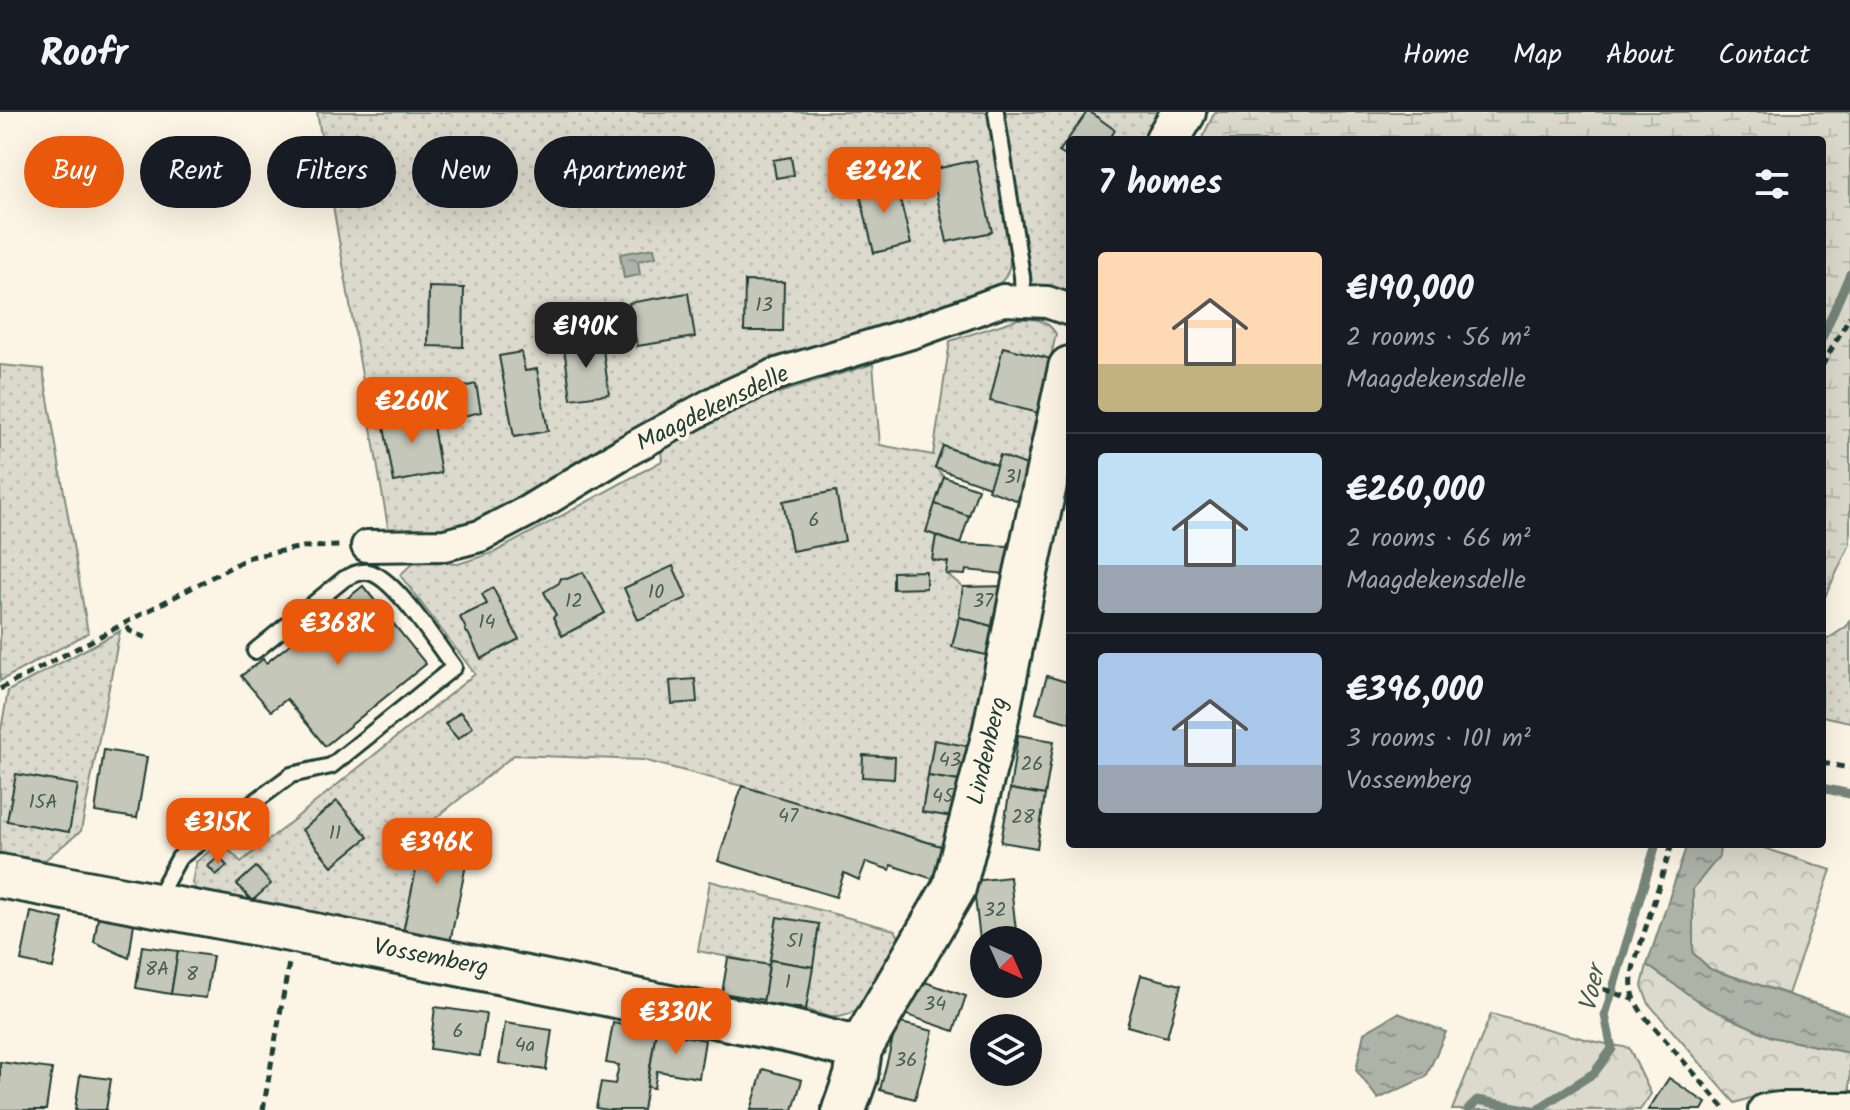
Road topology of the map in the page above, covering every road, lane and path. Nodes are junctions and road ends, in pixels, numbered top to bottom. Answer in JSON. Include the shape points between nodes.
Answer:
{"nodes":[{"id":1,"x":996,"y":112,"type":"edge"},
{"id":2,"x":1184,"y":112,"type":"edge"},
{"id":3,"x":1169,"y":136,"type":"edge"},
{"id":4,"x":1023,"y":300,"type":"junction"},
{"id":5,"x":1066,"y":309,"type":"edge"},
{"id":6,"x":1850,"y":316,"type":"edge"},
{"id":7,"x":1826,"y":359,"type":"edge"},
{"id":8,"x":1066,"y":387,"type":"edge"},
{"id":9,"x":367,"y":546,"type":"joint"},
{"id":10,"x":127,"y":627,"type":"dead end"},
{"id":11,"x":149,"y":639,"type":"dead end"},
{"id":12,"x":255,"y":651,"type":"dead end"},
{"id":13,"x":0,"y":689,"type":"edge"},
{"id":14,"x":1826,"y":764,"type":"edge"},
{"id":15,"x":1850,"y":768,"type":"edge"},
{"id":16,"x":1671,"y":848,"type":"edge"},
{"id":17,"x":0,"y":876,"type":"edge"},
{"id":18,"x":154,"y":904,"type":"junction"},
{"id":19,"x":295,"y":931,"type":"junction"},
{"id":20,"x":1603,"y":989,"type":"dead end"},
{"id":21,"x":1635,"y":1000,"type":"junction"},
{"id":22,"x":860,"y":1049,"type":"junction"},
{"id":23,"x":1850,"y":1108,"type":"edge"},
{"id":24,"x":263,"y":1110,"type":"edge"},
{"id":25,"x":844,"y":1110,"type":"edge"},
{"id":26,"x":1726,"y":1110,"type":"edge"},
{"id":27,"x":1764,"y":1110,"type":"edge"}],
"edges":[{"from":1,"to":4,"type":"lane"},
{"from":2,"to":3,"type":"street"},
{"from":4,"to":5,"type":"street","name":"Maagdekensdelle"},
{"from":4,"to":9,"type":"street","name":"Maagdekensdelle","via":[[1003,300],[774,375],[721,399],[480,536],[445,545]]},
{"from":6,"to":7,"type":"path"},
{"from":8,"to":22,"type":"street","name":"Lindenberg","via":[[994,733],[954,888]]},
{"from":9,"to":13,"type":"path","via":[[303,547],[250,557]]},
{"from":10,"to":11,"type":"path"},
{"from":12,"to":18,"type":"lane","via":[[344,579],[371,572],[397,591],[454,667],[331,766],[291,775],[179,858]]},
{"from":14,"to":15,"type":"path"},
{"from":16,"to":21,"type":"path","via":[[1632,974]]},
{"from":17,"to":18,"type":"street","name":"Vossemberg"},
{"from":18,"to":19,"type":"street","name":"Vossemberg"},
{"from":19,"to":22,"type":"street","name":"Vossemberg"},
{"from":19,"to":24,"type":"path"},
{"from":20,"to":21,"type":"path"},
{"from":21,"to":26,"type":"path"},
{"from":22,"to":25,"type":"street","name":"Lindenberg"},
{"from":23,"to":27,"type":"street"}]}
